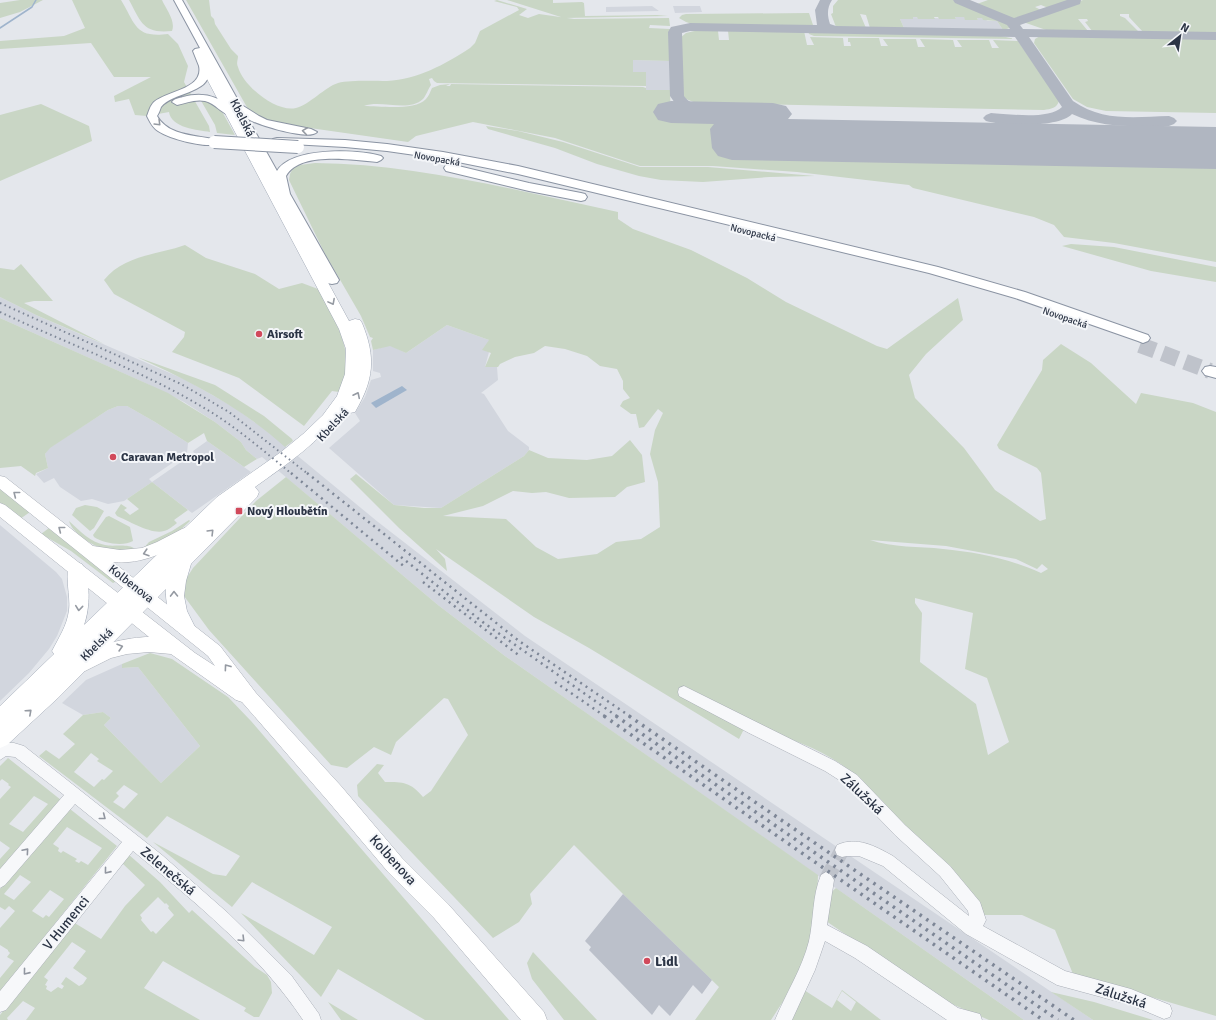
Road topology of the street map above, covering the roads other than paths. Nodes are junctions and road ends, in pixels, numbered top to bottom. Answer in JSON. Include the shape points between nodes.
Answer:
{"nodes":[{"id":1,"x":175,"y":1,"type":"edge"},
{"id":2,"x":203,"y":62,"type":"junction"},
{"id":3,"x":233,"y":108,"type":"junction"},
{"id":4,"x":388,"y":159,"type":"dead end"},
{"id":5,"x":467,"y":159,"type":"junction"},
{"id":6,"x":413,"y":162,"type":"dead end"},
{"id":7,"x":284,"y":194,"type":"junction"},
{"id":8,"x":686,"y":216,"type":"junction"},
{"id":9,"x":332,"y":280,"type":"joint"},
{"id":10,"x":0,"y":481,"type":"edge"},
{"id":11,"x":0,"y":509,"type":"edge"},
{"id":12,"x":193,"y":530,"type":"junction"},
{"id":13,"x":90,"y":552,"type":"junction"},
{"id":14,"x":183,"y":560,"type":"junction"},
{"id":15,"x":76,"y":569,"type":"junction"},
{"id":16,"x":141,"y":592,"type":"junction"},
{"id":17,"x":125,"y":608,"type":"junction"},
{"id":18,"x":186,"y":627,"type":"junction"},
{"id":19,"x":174,"y":647,"type":"junction"},
{"id":20,"x":51,"y":670,"type":"junction"},
{"id":21,"x":72,"y":670,"type":"junction"},
{"id":22,"x":684,"y":692,"type":"dead end"},
{"id":23,"x":250,"y":699,"type":"junction"},
{"id":24,"x":0,"y":720,"type":"edge"},
{"id":25,"x":1,"y":747,"type":"edge"},
{"id":26,"x":74,"y":794,"type":"junction"},
{"id":27,"x":132,"y":841,"type":"junction"},
{"id":28,"x":842,"y":850,"type":"dead end"},
{"id":29,"x":0,"y":880,"type":"edge"},
{"id":30,"x":826,"y":880,"type":"tunnel mouth"},
{"id":31,"x":972,"y":928,"type":"junction"},
{"id":32,"x":819,"y":929,"type":"junction"},
{"id":33,"x":0,"y":1004,"type":"edge"},
{"id":34,"x":1164,"y":1011,"type":"dead end"},
{"id":35,"x":954,"y":1018,"type":"edge"},
{"id":36,"x":313,"y":1020,"type":"edge"},
{"id":37,"x":536,"y":1020,"type":"edge"},
{"id":38,"x":783,"y":1020,"type":"edge"},
{"id":39,"x":974,"y":1020,"type":"edge"}],
"edges":[{"from":1,"to":2,"type":"highway","name":"Kbelská"},
{"from":1,"to":3,"type":"highway","name":"Kbelská"},
{"from":2,"to":3,"type":"main road","name":"Kbelská"},
{"from":2,"to":8,"type":"highway","name":"Novopacká","one_way":true,"bridge":true,"via":[[204,76],[198,84],[158,105],[153,114],[155,122],[160,127],[175,134],[214,142],[359,150],[453,161]]},
{"from":5,"to":3,"type":"highway","one_way":true,"via":[[427,149],[272,126]]},
{"from":3,"to":5,"type":"highway","via":[[204,97],[179,102],[169,107],[166,115],[178,127],[204,134],[257,140],[341,143]]},
{"from":3,"to":7,"type":"highway","name":"Kbelská"},
{"from":3,"to":12,"type":"main road","name":"Kbelská","one_way":true,"via":[[343,323],[352,348],[353,367],[344,396],[320,427],[302,445],[240,488]]},
{"from":4,"to":7,"type":"highway","via":[[328,156],[298,160],[282,172],[280,180]]},
{"from":5,"to":8,"type":"highway","name":"Novopacká","via":[[933,270],[1020,295],[1141,342],[975,289]]},
{"from":6,"to":8,"type":"highway","via":[[537,189]]},
{"from":7,"to":9,"type":"highway","name":"Kbelská"},
{"from":14,"to":9,"type":"main road","name":"Kbelská","one_way":true,"via":[[252,491],[310,449],[335,427],[356,398],[364,377],[364,345]]},
{"from":13,"to":10,"type":"main road","name":"Kolbenova","one_way":true},
{"from":11,"to":15,"type":"main road","name":"Kolbenova"},
{"from":12,"to":13,"type":"main road","one_way":true,"via":[[162,547],[137,556],[120,557]]},
{"from":12,"to":16,"type":"main road","name":"Kbelská"},
{"from":13,"to":16,"type":"main road","name":"Kolbenova"},
{"from":14,"to":16,"type":"main road","name":"Kbelská"},
{"from":18,"to":14,"type":"main road","one_way":true,"via":[[179,616],[174,596],[175,582]]},
{"from":15,"to":17,"type":"main road","name":"Kolbenova"},
{"from":15,"to":20,"type":"main road","one_way":true,"via":[[80,599],[77,619],[67,644]]},
{"from":16,"to":17,"type":"main road","name":"Kbelská"},
{"from":16,"to":18,"type":"main road","name":"Kolbenova"},
{"from":17,"to":19,"type":"main road","name":"Kolbenova"},
{"from":17,"to":20,"type":"main road","name":"Kbelská"},
{"from":17,"to":21,"type":"main road","name":"Kbelská"},
{"from":23,"to":18,"type":"main road","name":"Kolbenova","one_way":true,"via":[[214,651]]},
{"from":21,"to":19,"type":"main road","one_way":true,"via":[[126,645],[149,643]]},
{"from":19,"to":23,"type":"main road","name":"Kolbenova"},
{"from":20,"to":24,"type":"main road","name":"Kbelská"},
{"from":25,"to":21,"type":"main road","name":"Kbelská","one_way":true},
{"from":22,"to":31,"type":"street","name":"Zálužská","via":[[830,766],[852,780],[900,830],[945,871],[975,907],[978,920]]},
{"from":23,"to":37,"type":"main road","name":"Kolbenova","via":[[395,865],[446,916]]},
{"from":25,"to":26,"type":"street","name":"Zelenečská","via":[[19,751]]},
{"from":26,"to":27,"type":"street","name":"Zelenečská","one_way":true},
{"from":29,"to":26,"type":"street","one_way":true},
{"from":27,"to":33,"type":"street","name":"V Humenci","one_way":true},
{"from":27,"to":36,"type":"street","name":"Zelenečská","one_way":true,"via":[[219,915],[285,982]]},
{"from":28,"to":31,"type":"street","name":"Zálužská","via":[[848,847],[857,849],[876,854],[888,861]]},
{"from":30,"to":32,"type":"street"},
{"from":31,"to":34,"type":"street","name":"Zálužská","via":[[1062,979],[1131,997]]},
{"from":32,"to":35,"type":"street","via":[[861,952]]},
{"from":32,"to":38,"type":"street","via":[[811,961]]},
{"from":35,"to":39,"type":"street"}]}
